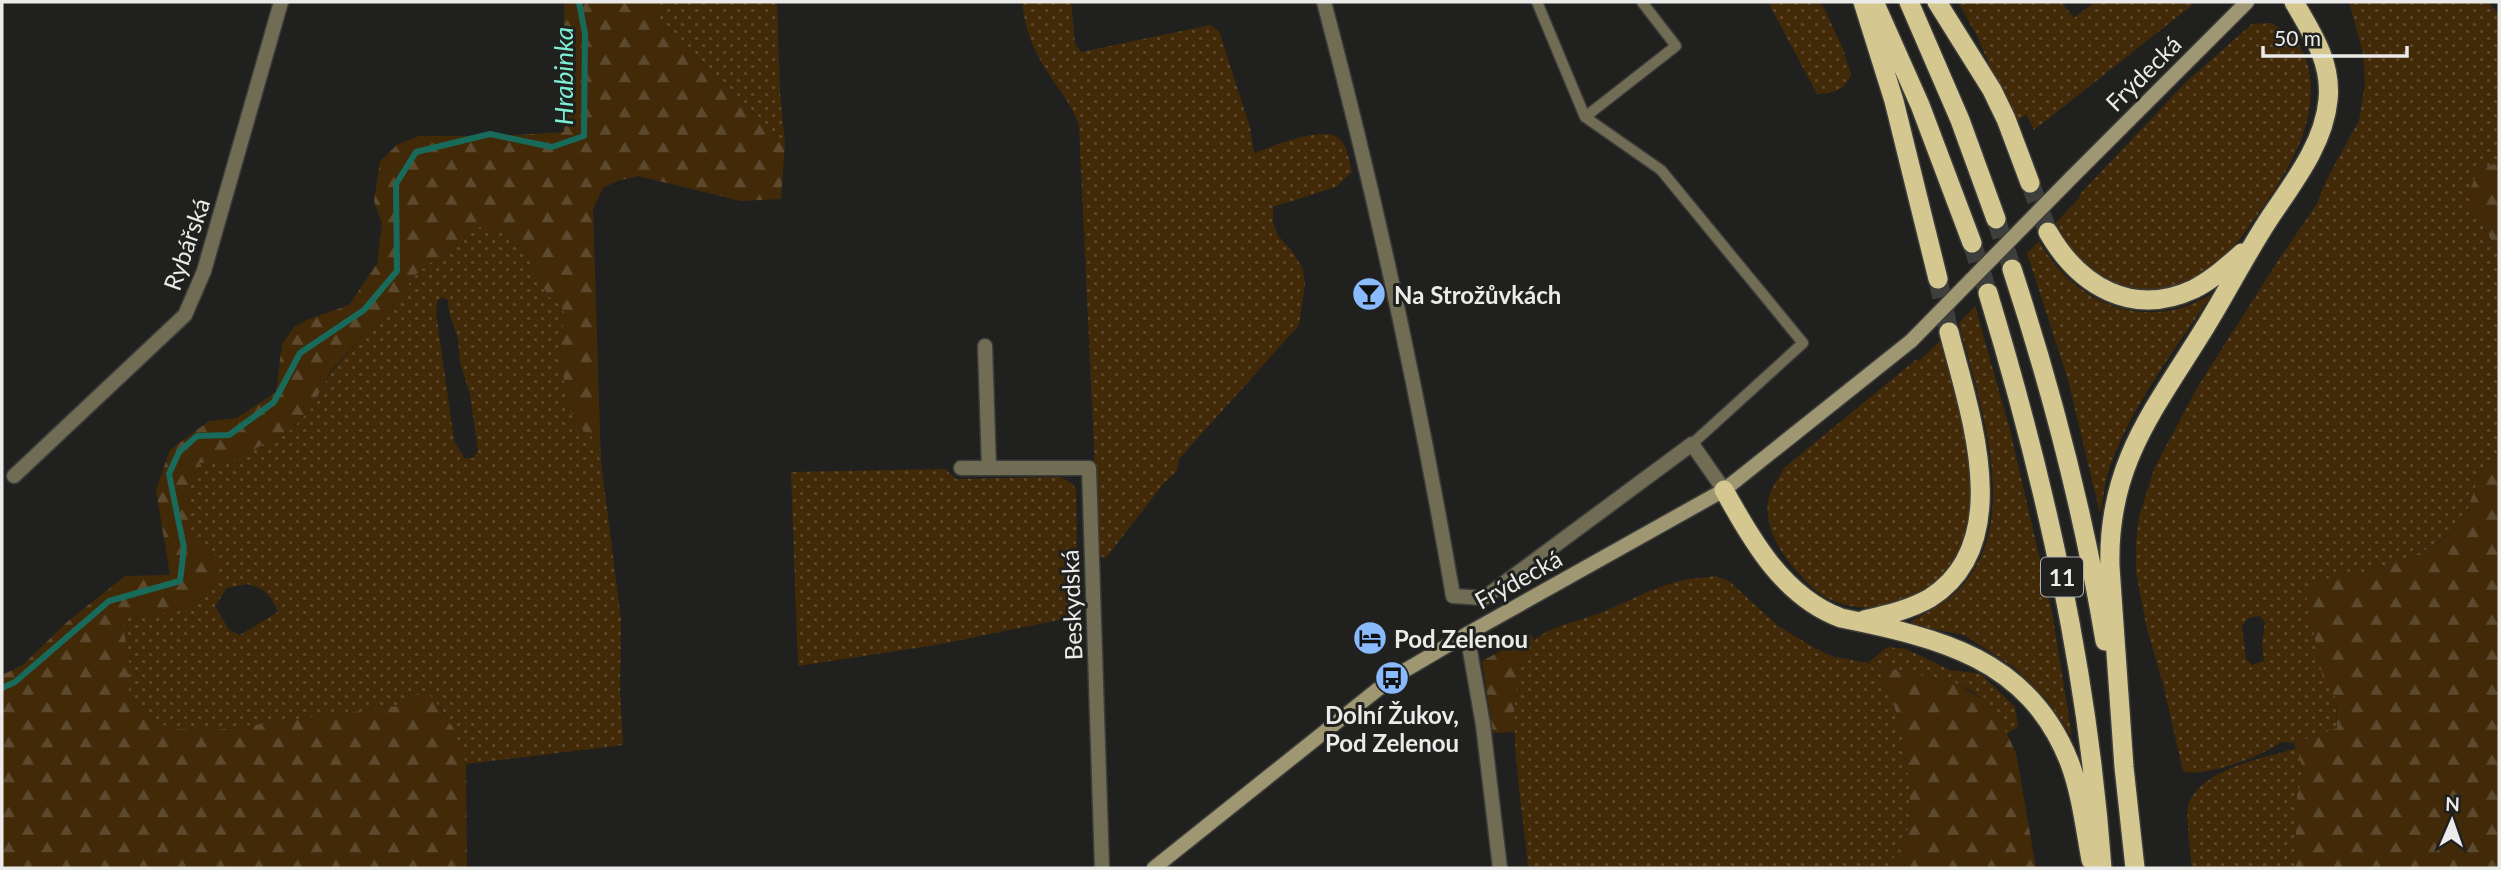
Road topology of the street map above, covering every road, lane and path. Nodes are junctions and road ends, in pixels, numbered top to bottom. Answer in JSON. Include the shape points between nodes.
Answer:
{"nodes":[{"id":1,"x":281,"y":2,"type":"edge"},
{"id":2,"x":1324,"y":2,"type":"edge"},
{"id":3,"x":1537,"y":2,"type":"edge"},
{"id":4,"x":1642,"y":2,"type":"edge"},
{"id":5,"x":1863,"y":2,"type":"edge"},
{"id":6,"x":1874,"y":2,"type":"edge"},
{"id":7,"x":1909,"y":2,"type":"edge"},
{"id":8,"x":1937,"y":2,"type":"edge"},
{"id":9,"x":2247,"y":2,"type":"edge"},
{"id":10,"x":2294,"y":2,"type":"edge"},
{"id":11,"x":1585,"y":117,"type":"junction"},
{"id":12,"x":2030,"y":183,"type":"tunnel mouth"},
{"id":13,"x":1996,"y":219,"type":"tunnel mouth"},
{"id":14,"x":2048,"y":232,"type":"tunnel mouth"},
{"id":15,"x":1972,"y":243,"type":"tunnel mouth"},
{"id":16,"x":2252,"y":246,"type":"junction"},
{"id":17,"x":2012,"y":269,"type":"tunnel mouth"},
{"id":18,"x":1938,"y":279,"type":"tunnel mouth"},
{"id":19,"x":1988,"y":293,"type":"tunnel mouth"},
{"id":20,"x":1949,"y":332,"type":"tunnel mouth"},
{"id":21,"x":985,"y":346,"type":"dead end"},
{"id":22,"x":1692,"y":444,"type":"junction"},
{"id":23,"x":961,"y":468,"type":"dead end"},
{"id":24,"x":989,"y":468,"type":"junction"},
{"id":25,"x":14,"y":476,"type":"dead end"},
{"id":26,"x":1724,"y":490,"type":"junction"},
{"id":27,"x":1859,"y":622,"type":"junction"},
{"id":28,"x":1467,"y":634,"type":"junction"},
{"id":29,"x":2124,"y":767,"type":"junction"},
{"id":30,"x":1102,"y":868,"type":"edge"},
{"id":31,"x":1154,"y":868,"type":"edge"},
{"id":32,"x":1500,"y":868,"type":"edge"},
{"id":33,"x":2093,"y":868,"type":"edge"},
{"id":34,"x":2102,"y":868,"type":"edge"},
{"id":35,"x":2134,"y":868,"type":"edge"}],
"edges":[{"from":1,"to":25,"type":"street","name":"Rybářská","via":[[204,271],[185,315]]},
{"from":2,"to":22,"type":"street","via":[[1360,137],[1453,596],[1484,598]]},
{"from":3,"to":11,"type":"lane"},
{"from":4,"to":11,"type":"lane","via":[[1676,46]]},
{"from":5,"to":18,"type":"highway","via":[[1894,101]]},
{"from":6,"to":15,"type":"highway","via":[[1920,104]]},
{"from":7,"to":13,"type":"highway"},
{"from":8,"to":12,"type":"highway","via":[[1992,90]]},
{"from":9,"to":26,"type":"main road","name":"Frýdecká","bridge":true,"via":[[1911,341]]},
{"from":10,"to":16,"type":"highway","via":[[2324,59],[2328,102],[2306,162]]},
{"from":11,"to":22,"type":"lane","via":[[1661,170],[1803,344]]},
{"from":14,"to":16,"type":"highway","via":[[2086,280],[2115,294],[2147,300],[2206,283]]},
{"from":16,"to":29,"type":"highway","via":[[2153,408],[2131,451],[2116,497],[2110,543]]},
{"from":17,"to":29,"type":"highway","number":"11","via":[[2071,472],[2096,589]]},
{"from":19,"to":34,"type":"highway","number":"11","via":[[2022,408],[2069,612],[2088,724]]},
{"from":20,"to":27,"type":"highway","via":[[1979,464],[1980,509],[1975,535],[1951,580],[1931,597],[1908,609]]},
{"from":21,"to":24,"type":"street"},
{"from":22,"to":26,"type":"street"},
{"from":23,"to":24,"type":"street","name":"Beskydská"},
{"from":24,"to":30,"type":"street","name":"Beskydská","via":[[1089,468]]},
{"from":26,"to":27,"type":"highway","via":[[1747,532],[1794,590],[1824,611]]},
{"from":26,"to":28,"type":"main road","name":"Frýdecká"},
{"from":27,"to":33,"type":"highway","via":[[1955,647],[1988,663],[2036,703],[2069,761]]},
{"from":28,"to":31,"type":"main road","name":"Frýdecká","via":[[1392,678]]},
{"from":28,"to":32,"type":"street"},
{"from":29,"to":35,"type":"highway","number":"11"}]}
